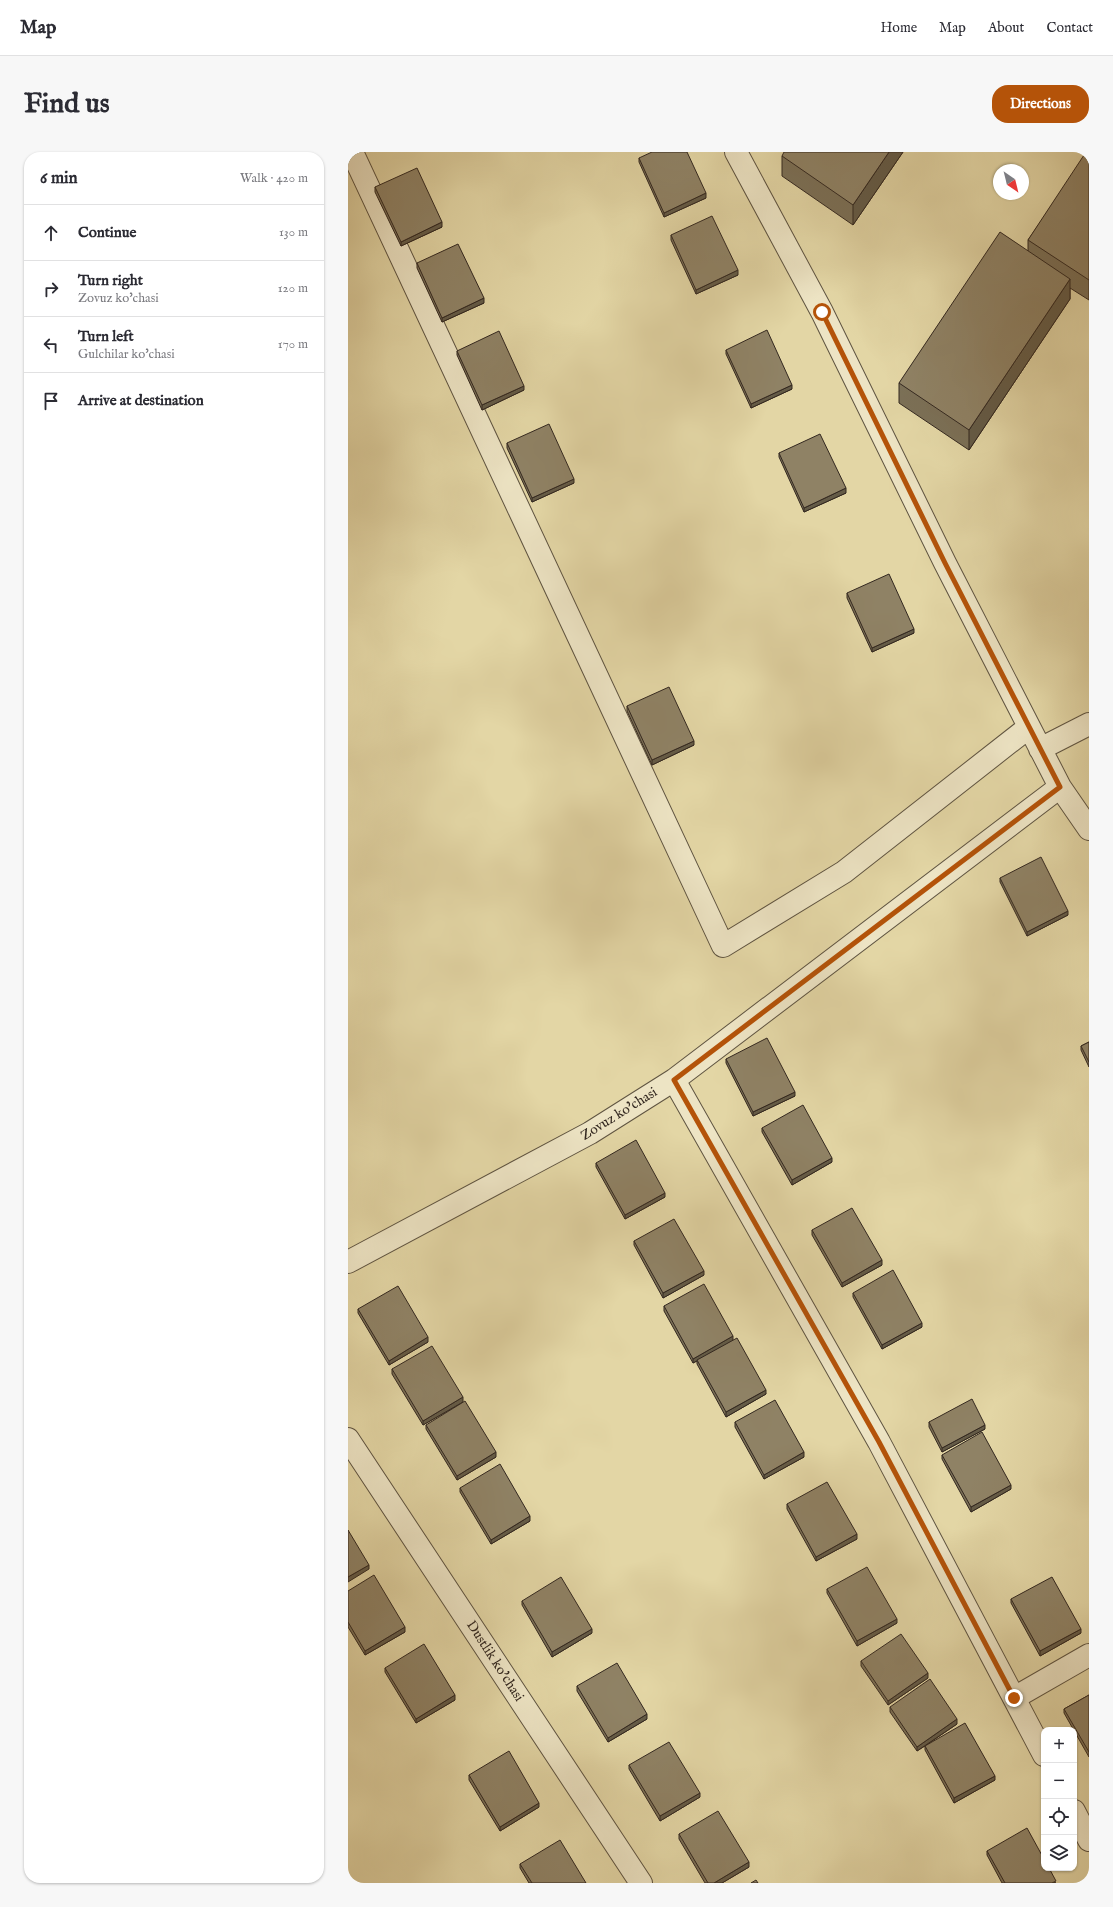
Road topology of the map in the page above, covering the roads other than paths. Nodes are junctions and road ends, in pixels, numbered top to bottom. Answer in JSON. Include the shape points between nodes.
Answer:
{"nodes":[{"id":1,"x":352,"y":152,"type":"edge"},
{"id":2,"x":736,"y":152,"type":"edge"},
{"id":3,"x":1089,"y":724,"type":"edge"},
{"id":4,"x":1029,"y":727,"type":"junction"},
{"id":5,"x":1040,"y":749,"type":"junction"},
{"id":6,"x":1060,"y":787,"type":"junction"},
{"id":7,"x":1089,"y":829,"type":"edge"},
{"id":8,"x":674,"y":1080,"type":"junction"},
{"id":9,"x":348,"y":1262,"type":"edge"},
{"id":10,"x":348,"y":1439,"type":"edge"},
{"id":11,"x":1089,"y":1655,"type":"edge"},
{"id":12,"x":1014,"y":1698,"type":"junction"},
{"id":13,"x":1041,"y":1749,"type":"edge"},
{"id":14,"x":1077,"y":1817,"type":"edge"},
{"id":15,"x":1089,"y":1840,"type":"edge"},
{"id":16,"x":641,"y":1883,"type":"edge"}],
"edges":[{"from":1,"to":4,"type":"street","via":[[723,946],[844,872]]},
{"from":2,"to":4,"type":"street","via":[[822,312]]},
{"from":3,"to":5,"type":"street"},
{"from":4,"to":5,"type":"street"},
{"from":5,"to":6,"type":"street"},
{"from":6,"to":7,"type":"street"},
{"from":6,"to":8,"type":"street","name":"Zovuz ko'chasi"},
{"from":8,"to":9,"type":"street","name":"Zovuz ko'chasi","via":[[590,1133]]},
{"from":8,"to":12,"type":"street","via":[[879,1442]]},
{"from":10,"to":16,"type":"street","name":"Dustlik ko'chasi"},
{"from":11,"to":12,"type":"street"},
{"from":12,"to":13,"type":"street"},
{"from":14,"to":15,"type":"street"}]}
